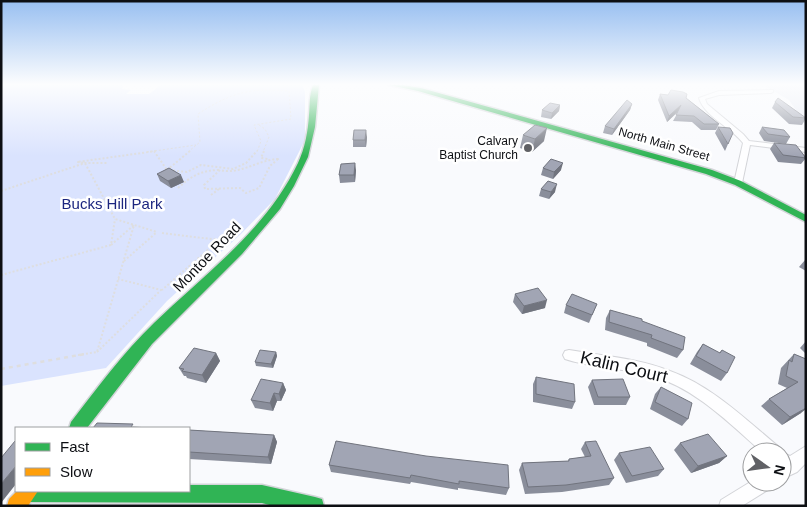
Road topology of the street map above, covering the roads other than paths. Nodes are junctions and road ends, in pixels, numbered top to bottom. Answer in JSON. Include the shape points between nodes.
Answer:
{"nodes":[{"id":1,"x":313,"y":109,"type":"edge"},
{"id":2,"x":493,"y":109,"type":"edge"},
{"id":3,"x":709,"y":109,"type":"edge"},
{"id":4,"x":747,"y":143,"type":"junction"},
{"id":5,"x":806,"y":150,"type":"edge"},
{"id":6,"x":738,"y":183,"type":"junction"},
{"id":7,"x":806,"y":219,"type":"edge"},
{"id":8,"x":569,"y":355,"type":"dead end"},
{"id":9,"x":78,"y":427,"type":"edge"},
{"id":10,"x":762,"y":442,"type":"edge"},
{"id":11,"x":806,"y":454,"type":"edge"},
{"id":12,"x":792,"y":461,"type":"edge"},
{"id":13,"x":28,"y":492,"type":"edge"},
{"id":14,"x":749,"y":492,"type":"edge"},
{"id":15,"x":16,"y":506,"type":"edge"},
{"id":16,"x":315,"y":506,"type":"edge"},
{"id":17,"x":727,"y":506,"type":"edge"}],
"edges":[{"from":1,"to":9,"type":"street","name":"Montoe Road","via":[[308,142],[299,168],[273,208],[244,242],[136,351]]},
{"from":2,"to":6,"type":"street","name":"North Main Street"},
{"from":3,"to":4,"type":"street"},
{"from":4,"to":5,"type":"street"},
{"from":4,"to":6,"type":"street"},
{"from":6,"to":7,"type":"street","name":"North Main Street"},
{"from":8,"to":10,"type":"street","name":"Kalin Court","via":[[645,368],[679,380],[714,401]]},
{"from":11,"to":12,"type":"street"},
{"from":13,"to":15,"type":"street"},
{"from":13,"to":16,"type":"street","via":[[262,494]]},
{"from":14,"to":17,"type":"street"}]}
